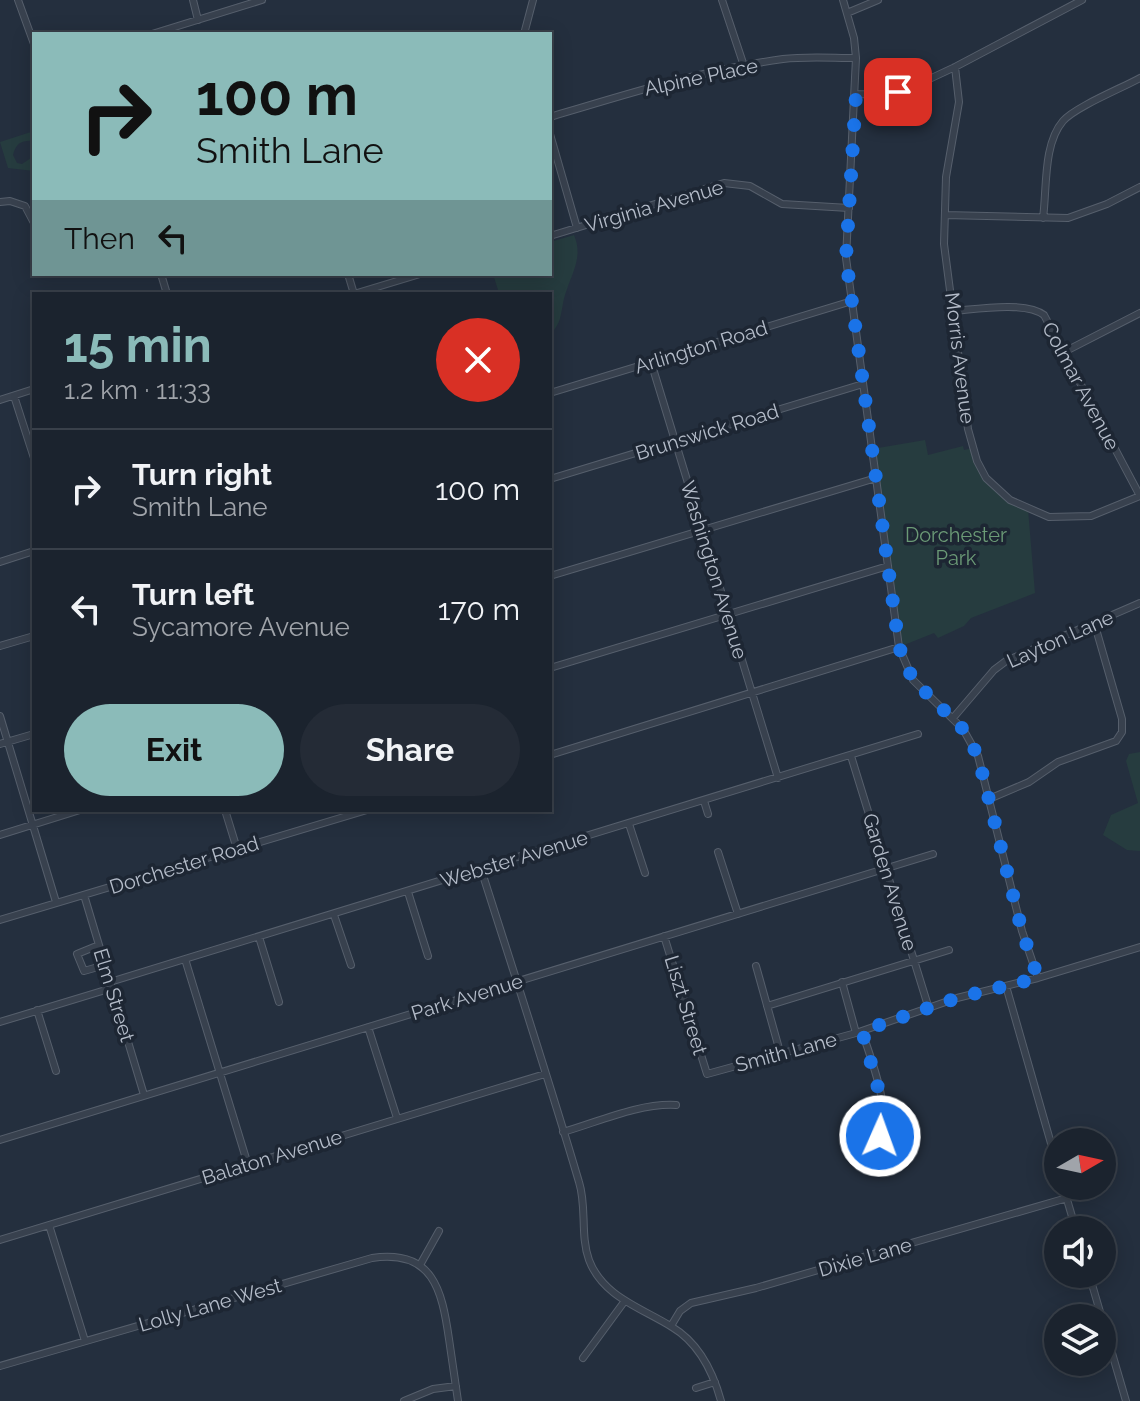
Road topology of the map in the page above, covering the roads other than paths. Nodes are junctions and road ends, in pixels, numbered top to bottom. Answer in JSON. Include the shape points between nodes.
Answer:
{"nodes":[{"id":1,"x":18,"y":0,"type":"edge"},
{"id":2,"x":193,"y":0,"type":"edge"},
{"id":3,"x":262,"y":0,"type":"edge"},
{"id":4,"x":533,"y":0,"type":"edge"},
{"id":5,"x":722,"y":0,"type":"edge"},
{"id":6,"x":843,"y":0,"type":"edge"},
{"id":7,"x":878,"y":0,"type":"edge"},
{"id":8,"x":1082,"y":0,"type":"edge"},
{"id":9,"x":847,"y":13,"type":"junction"},
{"id":10,"x":198,"y":20,"type":"junction"},
{"id":11,"x":159,"y":32,"type":"edge"},
{"id":12,"x":525,"y":32,"type":"edge"},
{"id":13,"x":32,"y":38,"type":"edge"},
{"id":14,"x":856,"y":58,"type":"junction"},
{"id":15,"x":744,"y":66,"type":"junction"},
{"id":16,"x":955,"y":67,"type":"junction"},
{"id":17,"x":1140,"y":78,"type":"edge"},
{"id":18,"x":856,"y":94,"type":"junction"},
{"id":19,"x":552,"y":116,"type":"edge"},
{"id":20,"x":552,"y":141,"type":"edge"},
{"id":21,"x":1140,"y":187,"type":"edge"},
{"id":22,"x":0,"y":202,"type":"edge"},
{"id":23,"x":849,"y":208,"type":"junction"},
{"id":24,"x":945,"y":215,"type":"junction"},
{"id":25,"x":1043,"y":218,"type":"junction"},
{"id":26,"x":32,"y":219,"type":"edge"},
{"id":27,"x":577,"y":228,"type":"junction"},
{"id":28,"x":552,"y":235,"type":"edge"},
{"id":29,"x":413,"y":276,"type":"edge"},
{"id":30,"x":361,"y":292,"type":"edge"},
{"id":31,"x":852,"y":301,"type":"junction"},
{"id":32,"x":954,"y":311,"type":"junction"},
{"id":33,"x":1140,"y":313,"type":"edge"},
{"id":34,"x":1064,"y":352,"type":"junction"},
{"id":35,"x":651,"y":362,"type":"junction"},
{"id":36,"x":863,"y":384,"type":"junction"},
{"id":37,"x":32,"y":390,"type":"edge"},
{"id":38,"x":552,"y":392,"type":"edge"},
{"id":39,"x":14,"y":396,"type":"junction"},
{"id":40,"x":0,"y":400,"type":"edge"},
{"id":41,"x":675,"y":441,"type":"junction"},
{"id":42,"x":32,"y":452,"type":"edge"},
{"id":43,"x":552,"y":478,"type":"edge"},
{"id":44,"x":876,"y":478,"type":"junction"},
{"id":45,"x":1140,"y":496,"type":"edge"},
{"id":46,"x":703,"y":530,"type":"junction"},
{"id":47,"x":32,"y":552,"type":"edge"},
{"id":48,"x":0,"y":562,"type":"edge"},
{"id":49,"x":888,"y":566,"type":"junction"},
{"id":50,"x":552,"y":575,"type":"edge"},
{"id":51,"x":1140,"y":603,"type":"edge"},
{"id":52,"x":728,"y":615,"type":"junction"},
{"id":53,"x":1094,"y":622,"type":"junction"},
{"id":54,"x":32,"y":637,"type":"edge"},
{"id":55,"x":0,"y":646,"type":"edge"},
{"id":56,"x":899,"y":647,"type":"junction"},
{"id":57,"x":552,"y":667,"type":"edge"},
{"id":58,"x":752,"y":693,"type":"junction"},
{"id":59,"x":0,"y":716,"type":"edge"},
{"id":60,"x":953,"y":718,"type":"junction"},
{"id":61,"x":918,"y":734,"type":"dead end"},
{"id":62,"x":32,"y":735,"type":"edge"},
{"id":63,"x":4,"y":743,"type":"edge"},
{"id":64,"x":552,"y":754,"type":"edge"},
{"id":65,"x":851,"y":756,"type":"junction"},
{"id":66,"x":778,"y":778,"type":"junction"},
{"id":67,"x":989,"y":799,"type":"junction"},
{"id":68,"x":704,"y":801,"type":"junction"},
{"id":69,"x":74,"y":812,"type":"edge"},
{"id":70,"x":226,"y":812,"type":"edge"},
{"id":71,"x":360,"y":812,"type":"edge"},
{"id":72,"x":708,"y":814,"type":"dead end"},
{"id":73,"x":629,"y":824,"type":"junction"},
{"id":74,"x":33,"y":825,"type":"junction"},
{"id":75,"x":0,"y":835,"type":"edge"},
{"id":76,"x":237,"y":849,"type":"junction"},
{"id":77,"x":718,"y":852,"type":"dead end"},
{"id":78,"x":933,"y":854,"type":"dead end"},
{"id":79,"x":887,"y":867,"type":"junction"},
{"id":80,"x":481,"y":869,"type":"junction"},
{"id":81,"x":645,"y":873,"type":"dead end"},
{"id":82,"x":408,"y":892,"type":"junction"},
{"id":83,"x":84,"y":895,"type":"junction"},
{"id":84,"x":56,"y":902,"type":"junction"},
{"id":85,"x":738,"y":914,"type":"junction"},
{"id":86,"x":334,"y":915,"type":"junction"},
{"id":87,"x":0,"y":920,"type":"edge"},
{"id":88,"x":664,"y":936,"type":"junction"},
{"id":89,"x":259,"y":937,"type":"junction"},
{"id":90,"x":99,"y":945,"type":"junction"},
{"id":91,"x":1140,"y":947,"type":"edge"},
{"id":92,"x":949,"y":950,"type":"dead end"},
{"id":93,"x":428,"y":956,"type":"dead end"},
{"id":94,"x":185,"y":959,"type":"junction"},
{"id":95,"x":915,"y":961,"type":"junction"},
{"id":96,"x":105,"y":965,"type":"junction"},
{"id":97,"x":351,"y":965,"type":"dead end"},
{"id":98,"x":756,"y":966,"type":"dead end"},
{"id":99,"x":1038,"y":978,"type":"junction"},
{"id":100,"x":517,"y":982,"type":"junction"},
{"id":101,"x":842,"y":982,"type":"junction"},
{"id":102,"x":111,"y":985,"type":"junction"},
{"id":103,"x":1006,"y":986,"type":"junction"},
{"id":104,"x":279,"y":1002,"type":"dead end"},
{"id":105,"x":767,"y":1006,"type":"junction"},
{"id":106,"x":929,"y":1009,"type":"junction"},
{"id":107,"x":37,"y":1010,"type":"junction"},
{"id":108,"x":0,"y":1021,"type":"edge"},
{"id":109,"x":368,"y":1027,"type":"junction"},
{"id":110,"x":859,"y":1032,"type":"junction"},
{"id":111,"x":780,"y":1052,"type":"junction"},
{"id":112,"x":56,"y":1071,"type":"dead end"},
{"id":113,"x":219,"y":1071,"type":"junction"},
{"id":114,"x":545,"y":1074,"type":"junction"},
{"id":115,"x":707,"y":1074,"type":"joint"},
{"id":116,"x":144,"y":1095,"type":"junction"},
{"id":117,"x":676,"y":1105,"type":"dead end"},
{"id":118,"x":397,"y":1118,"type":"junction"},
{"id":119,"x":1047,"y":1128,"type":"edge"},
{"id":120,"x":563,"y":1132,"type":"junction"},
{"id":121,"x":0,"y":1140,"type":"edge"},
{"id":122,"x":859,"y":1156,"type":"dead end"},
{"id":123,"x":248,"y":1165,"type":"junction"},
{"id":124,"x":1060,"y":1200,"type":"edge"},
{"id":125,"x":49,"y":1225,"type":"junction"},
{"id":126,"x":439,"y":1231,"type":"dead end"},
{"id":127,"x":0,"y":1240,"type":"edge"},
{"id":128,"x":420,"y":1265,"type":"junction"},
{"id":129,"x":1093,"y":1288,"type":"edge"},
{"id":130,"x":624,"y":1302,"type":"junction"},
{"id":131,"x":671,"y":1326,"type":"junction"},
{"id":132,"x":85,"y":1341,"type":"junction"},
{"id":133,"x":583,"y":1358,"type":"dead end"},
{"id":134,"x":0,"y":1366,"type":"edge"},
{"id":135,"x":715,"y":1382,"type":"junction"},
{"id":136,"x":456,"y":1386,"type":"junction"},
{"id":137,"x":696,"y":1388,"type":"dead end"},
{"id":138,"x":404,"y":1401,"type":"edge"},
{"id":139,"x":458,"y":1401,"type":"edge"},
{"id":140,"x":721,"y":1401,"type":"edge"},
{"id":141,"x":1126,"y":1401,"type":"edge"}],
"edges":[{"from":1,"to":13,"type":"street"},
{"from":2,"to":10,"type":"street"},
{"from":3,"to":10,"type":"street"},
{"from":4,"to":12,"type":"street"},
{"from":5,"to":15,"type":"street"},
{"from":6,"to":9,"type":"street"},
{"from":7,"to":9,"type":"street"},
{"from":8,"to":16,"type":"street"},
{"from":9,"to":14,"type":"street"},
{"from":10,"to":11,"type":"street"},
{"from":14,"to":15,"type":"street","name":"Alpine Place"},
{"from":14,"to":18,"type":"street"},
{"from":15,"to":19,"type":"street","name":"Alpine Place","via":[[647,87]]},
{"from":16,"to":18,"type":"street","via":[[898,92]]},
{"from":16,"to":24,"type":"street","name":"Morris Avenue","via":[[959,102]]},
{"from":17,"to":25,"type":"street","via":[[1062,122],[1050,156]]},
{"from":18,"to":23,"type":"street"},
{"from":20,"to":27,"type":"street"},
{"from":21,"to":25,"type":"street","via":[[1077,215]]},
{"from":22,"to":26,"type":"street","via":[[18,202]]},
{"from":23,"to":27,"type":"street","name":"Virginia Avenue","via":[[782,204],[750,186],[724,183]]},
{"from":23,"to":31,"type":"street","via":[[846,258]]},
{"from":24,"to":25,"type":"street"},
{"from":24,"to":32,"type":"street","name":"Morris Avenue"},
{"from":27,"to":28,"type":"street","name":"Virginia Avenue"},
{"from":29,"to":30,"type":"street"},
{"from":31,"to":35,"type":"street","name":"Arlington Road"},
{"from":31,"to":36,"type":"street"},
{"from":32,"to":34,"type":"street","name":"Colmar Avenue","via":[[1039,311]]},
{"from":32,"to":45,"type":"street","name":"Morris Avenue","via":[[971,443],[981,469],[998,490],[1028,509],[1057,518],[1091,516]]},
{"from":33,"to":34,"type":"street"},
{"from":34,"to":45,"type":"street","name":"Colmar Avenue"},
{"from":35,"to":38,"type":"street","name":"Arlington Road"},
{"from":35,"to":41,"type":"street","name":"Washington Avenue"},
{"from":36,"to":41,"type":"street","name":"Brunswick Road"},
{"from":36,"to":44,"type":"street"},
{"from":37,"to":39,"type":"street"},
{"from":39,"to":40,"type":"street"},
{"from":39,"to":42,"type":"street"},
{"from":41,"to":43,"type":"street","name":"Brunswick Road"},
{"from":41,"to":46,"type":"street","name":"Washington Avenue"},
{"from":44,"to":46,"type":"street"},
{"from":44,"to":49,"type":"street"},
{"from":46,"to":50,"type":"street"},
{"from":46,"to":52,"type":"street","name":"Washington Avenue"},
{"from":47,"to":48,"type":"street"},
{"from":49,"to":52,"type":"street"},
{"from":49,"to":56,"type":"street"},
{"from":51,"to":53,"type":"street","name":"Layton Lane"},
{"from":52,"to":57,"type":"street"},
{"from":52,"to":58,"type":"street","name":"Washington Avenue"},
{"from":53,"to":60,"type":"street","name":"Layton Lane","via":[[1006,661]]},
{"from":53,"to":67,"type":"street","via":[[1122,732],[1116,741],[1058,762]]},
{"from":54,"to":55,"type":"street"},
{"from":56,"to":58,"type":"street"},
{"from":56,"to":60,"type":"street","via":[[913,680]]},
{"from":58,"to":64,"type":"street"},
{"from":58,"to":66,"type":"street","name":"Washington Avenue"},
{"from":59,"to":63,"type":"street"},
{"from":60,"to":67,"type":"street","via":[[978,756]]},
{"from":61,"to":65,"type":"street","name":"Webster Avenue"},
{"from":62,"to":63,"type":"street"},
{"from":63,"to":74,"type":"street"},
{"from":65,"to":66,"type":"street","name":"Webster Avenue"},
{"from":65,"to":79,"type":"street","name":"Garden Avenue"},
{"from":66,"to":68,"type":"street","name":"Webster Avenue"},
{"from":67,"to":99,"type":"street"},
{"from":68,"to":72,"type":"street"},
{"from":68,"to":73,"type":"street","name":"Webster Avenue"},
{"from":69,"to":74,"type":"street"},
{"from":70,"to":76,"type":"street"},
{"from":71,"to":76,"type":"street","name":"Dorchester Road"},
{"from":73,"to":80,"type":"street","name":"Webster Avenue"},
{"from":73,"to":81,"type":"street"},
{"from":74,"to":75,"type":"street"},
{"from":74,"to":84,"type":"street"},
{"from":76,"to":83,"type":"street","name":"Dorchester Road"},
{"from":77,"to":85,"type":"street"},
{"from":78,"to":79,"type":"street","name":"Park Avenue"},
{"from":79,"to":85,"type":"street","name":"Park Avenue"},
{"from":79,"to":95,"type":"street","name":"Garden Avenue"},
{"from":80,"to":82,"type":"street","name":"Webster Avenue"},
{"from":80,"to":100,"type":"street"},
{"from":82,"to":86,"type":"street","name":"Webster Avenue"},
{"from":82,"to":93,"type":"street"},
{"from":83,"to":84,"type":"street","name":"Dorchester Road"},
{"from":83,"to":90,"type":"street","name":"Elm Street"},
{"from":84,"to":87,"type":"street","name":"Dorchester Road"},
{"from":85,"to":88,"type":"street","name":"Park Avenue"},
{"from":86,"to":89,"type":"street","name":"Webster Avenue"},
{"from":86,"to":97,"type":"street"},
{"from":88,"to":100,"type":"street","name":"Park Avenue"},
{"from":88,"to":115,"type":"street","name":"Liszt Street"},
{"from":89,"to":94,"type":"street","name":"Webster Avenue"},
{"from":89,"to":104,"type":"street"},
{"from":90,"to":96,"type":"street","name":"Elm Street"},
{"from":90,"to":96,"type":"street","via":[[77,954],[78,963],[84,971]]},
{"from":91,"to":99,"type":"street","name":"Smith Lane"},
{"from":92,"to":95,"type":"street"},
{"from":94,"to":102,"type":"street","name":"Webster Avenue"},
{"from":94,"to":113,"type":"street"},
{"from":95,"to":101,"type":"street"},
{"from":95,"to":106,"type":"street","name":"Garden Avenue"},
{"from":96,"to":102,"type":"street","name":"Elm Street"},
{"from":98,"to":105,"type":"street"},
{"from":99,"to":103,"type":"street","name":"Smith Lane"},
{"from":100,"to":109,"type":"street","name":"Park Avenue"},
{"from":100,"to":114,"type":"street"},
{"from":101,"to":105,"type":"street"},
{"from":101,"to":110,"type":"street"},
{"from":102,"to":107,"type":"street","name":"Webster Avenue"},
{"from":102,"to":116,"type":"street","name":"Elm Street"},
{"from":103,"to":106,"type":"street","name":"Smith Lane"},
{"from":103,"to":119,"type":"street"},
{"from":105,"to":111,"type":"street"},
{"from":106,"to":110,"type":"street","name":"Smith Lane"},
{"from":107,"to":108,"type":"street","name":"Webster Avenue"},
{"from":107,"to":112,"type":"street"},
{"from":109,"to":113,"type":"street","name":"Park Avenue"},
{"from":109,"to":118,"type":"street"},
{"from":110,"to":111,"type":"street","name":"Smith Lane"},
{"from":110,"to":122,"type":"street","via":[[880,1089],[883,1117],[874,1148]]},
{"from":111,"to":115,"type":"street","name":"Smith Lane"},
{"from":113,"to":116,"type":"street","name":"Park Avenue"},
{"from":113,"to":123,"type":"street"},
{"from":114,"to":118,"type":"street","name":"Balaton Avenue"},
{"from":114,"to":120,"type":"street"},
{"from":116,"to":121,"type":"street","name":"Park Avenue"},
{"from":117,"to":120,"type":"street","via":[[662,1104]]},
{"from":118,"to":123,"type":"street","name":"Balaton Avenue"},
{"from":120,"to":130,"type":"street","via":[[582,1193],[588,1259]]},
{"from":123,"to":125,"type":"street","name":"Balaton Avenue"},
{"from":124,"to":131,"type":"street","name":"Dixie Lane","via":[[691,1303]]},
{"from":125,"to":127,"type":"street","name":"Balaton Avenue"},
{"from":125,"to":132,"type":"street"},
{"from":126,"to":128,"type":"street"},
{"from":128,"to":132,"type":"street","name":"Lolly Lane West","via":[[395,1256],[372,1258]]},
{"from":128,"to":136,"type":"street","via":[[442,1298]]},
{"from":129,"to":141,"type":"street"},
{"from":130,"to":131,"type":"street"},
{"from":130,"to":133,"type":"street"},
{"from":131,"to":135,"type":"street","via":[[702,1356]]},
{"from":132,"to":134,"type":"street","name":"Lolly Lane West"},
{"from":135,"to":137,"type":"street"},
{"from":135,"to":140,"type":"street"},
{"from":136,"to":138,"type":"street"},
{"from":136,"to":139,"type":"street"}]}
